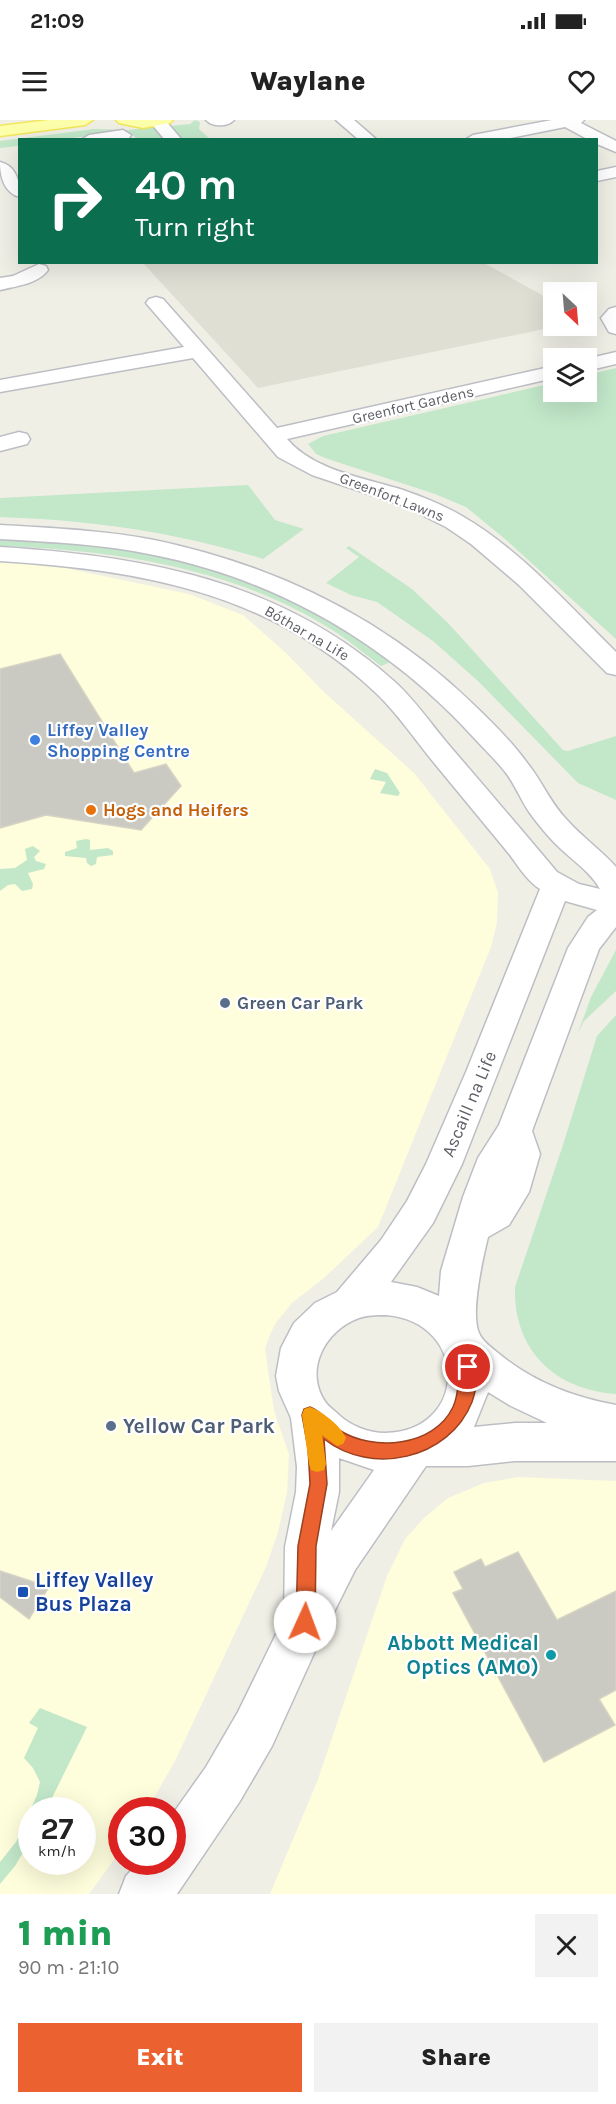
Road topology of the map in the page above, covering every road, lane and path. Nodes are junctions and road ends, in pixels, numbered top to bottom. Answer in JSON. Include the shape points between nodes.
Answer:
{"nodes":[{"id":1,"x":86,"y":120,"type":"edge"},
{"id":2,"x":214,"y":120,"type":"edge"},
{"id":3,"x":226,"y":120,"type":"edge"},
{"id":4,"x":344,"y":120,"type":"edge"},
{"id":5,"x":161,"y":121,"type":"edge"},
{"id":6,"x":572,"y":121,"type":"edge"},
{"id":7,"x":123,"y":127,"type":"edge"},
{"id":8,"x":0,"y":131,"type":"edge"},
{"id":9,"x":94,"y":138,"type":"edge"},
{"id":10,"x":173,"y":138,"type":"edge"},
{"id":11,"x":366,"y":138,"type":"edge"},
{"id":12,"x":483,"y":138,"type":"edge"},
{"id":13,"x":616,"y":147,"type":"edge"},
{"id":14,"x":0,"y":167,"type":"edge"},
{"id":15,"x":616,"y":172,"type":"edge"},
{"id":16,"x":598,"y":176,"type":"edge"},
{"id":17,"x":18,"y":190,"type":"edge"},
{"id":18,"x":39,"y":270,"type":"dead end"},
{"id":19,"x":0,"y":284,"type":"edge"},
{"id":20,"x":156,"y":303,"type":"dead end"},
{"id":21,"x":616,"y":313,"type":"edge"},
{"id":22,"x":616,"y":328,"type":"edge"},
{"id":23,"x":198,"y":351,"type":"junction"},
{"id":24,"x":616,"y":358,"type":"edge"},
{"id":25,"x":597,"y":362,"type":"edge"},
{"id":26,"x":543,"y":374,"type":"edge"},
{"id":27,"x":0,"y":386,"type":"edge"},
{"id":28,"x":272,"y":436,"type":"junction"},
{"id":29,"x":0,"y":532,"type":"edge"},
{"id":30,"x":0,"y":554,"type":"edge"},
{"id":31,"x":616,"y":667,"type":"edge"},
{"id":32,"x":607,"y":861,"type":"edge"},
{"id":33,"x":556,"y":886,"type":"junction"},
{"id":34,"x":616,"y":891,"type":"edge"},
{"id":35,"x":616,"y":904,"type":"edge"},
{"id":36,"x":616,"y":910,"type":"edge"},
{"id":37,"x":351,"y":1304,"type":"junction"},
{"id":38,"x":459,"y":1341,"type":"junction"},
{"id":39,"x":310,"y":1415,"type":"junction"},
{"id":40,"x":616,"y":1424,"type":"edge"},
{"id":41,"x":616,"y":1442,"type":"edge"},
{"id":42,"x":416,"y":1447,"type":"junction"},
{"id":43,"x":305,"y":1622,"type":"junction"},
{"id":44,"x":186,"y":1839,"type":"edge"},
{"id":45,"x":160,"y":1875,"type":"edge"},
{"id":46,"x":144,"y":1894,"type":"edge"}],
"edges":[{"from":1,"to":8,"type":"main road"},
{"from":2,"to":3,"type":"street"},
{"from":4,"to":11,"type":"street"},
{"from":5,"to":7,"type":"main road"},
{"from":5,"to":10,"type":"street"},
{"from":6,"to":12,"type":"street"},
{"from":6,"to":13,"type":"street"},
{"from":7,"to":9,"type":"street"},
{"from":14,"to":17,"type":"street"},
{"from":15,"to":16,"type":"street"},
{"from":18,"to":19,"type":"street"},
{"from":20,"to":23,"type":"street","name":"Greenfort Lawns"},
{"from":21,"to":22,"type":"street","via":[[611,318]]},
{"from":23,"to":27,"type":"street"},
{"from":23,"to":28,"type":"street","name":"Greenfort Lawns"},
{"from":24,"to":25,"type":"street"},
{"from":26,"to":28,"type":"street","name":"Greenfort Gardens"},
{"from":28,"to":31,"type":"street","name":"Greenfort Lawns","via":[[304,465],[429,508],[460,525],[520,573]]},
{"from":29,"to":32,"type":"street","name":"Bóthar na Life","via":[[130,543],[220,564],[297,592],[368,631],[411,663],[464,709],[519,771],[533,799],[568,840]]},
{"from":30,"to":33,"type":"street","name":"Bóthar na Life","via":[[104,562],[195,581],[277,612],[331,643],[387,689],[537,871]]},
{"from":32,"to":33,"type":"street"},
{"from":32,"to":34,"type":"street","name":"Bóthar na Life"},
{"from":33,"to":35,"type":"street","name":"Bóthar na Life"},
{"from":33,"to":37,"type":"street","name":"Ascaill na Life","via":[[444,1164],[420,1212]]},
{"from":36,"to":38,"type":"street","via":[[599,924],[584,948],[514,1131],[522,1154],[511,1192],[496,1214],[474,1227],[460,1271]]},
{"from":37,"to":38,"type":"street","via":[[368,1299],[395,1299],[412,1304],[434,1313]]},
{"from":37,"to":39,"type":"street","via":[[320,1320],[304,1340],[297,1365],[299,1390]]},
{"from":38,"to":40,"type":"street","via":[[478,1361],[536,1400],[582,1418]]},
{"from":38,"to":42,"type":"street","via":[[468,1367],[468,1390],[459,1414],[441,1433]]},
{"from":39,"to":42,"type":"street","via":[[332,1435],[357,1448],[386,1452]]},
{"from":39,"to":43,"type":"street","via":[[317,1448],[318,1484],[307,1546]]},
{"from":41,"to":42,"type":"street"},
{"from":42,"to":43,"type":"street","via":[[340,1555]]},
{"from":43,"to":44,"type":"street","via":[[255,1729]]},
{"from":45,"to":46,"type":"street"}]}
